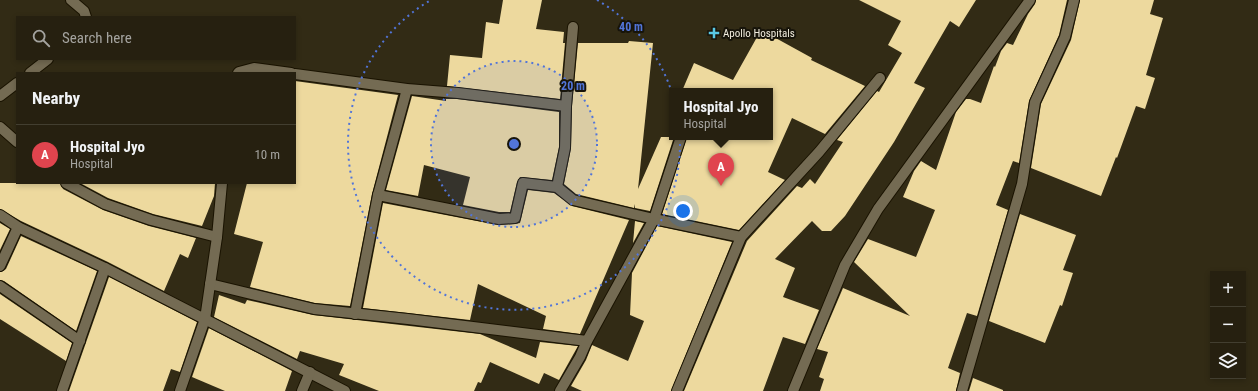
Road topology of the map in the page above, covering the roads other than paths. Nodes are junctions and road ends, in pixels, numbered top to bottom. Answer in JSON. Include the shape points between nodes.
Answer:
{"nodes":[{"id":1,"x":71,"y":0,"type":"edge"},
{"id":2,"x":1030,"y":0,"type":"edge"},
{"id":3,"x":1074,"y":0,"type":"edge"},
{"id":4,"x":86,"y":16,"type":"edge"},
{"id":5,"x":572,"y":27,"type":"dead end"},
{"id":6,"x":47,"y":60,"type":"edge"},
{"id":7,"x":31,"y":72,"type":"edge"},
{"id":8,"x":239,"y":72,"type":"edge"},
{"id":9,"x":284,"y":72,"type":"edge"},
{"id":10,"x":296,"y":74,"type":"edge"},
{"id":11,"x":880,"y":78,"type":"dead end"},
{"id":12,"x":16,"y":84,"type":"edge"},
{"id":13,"x":407,"y":89,"type":"junction"},
{"id":14,"x":0,"y":96,"type":"edge"},
{"id":15,"x":566,"y":106,"type":"junction"},
{"id":16,"x":0,"y":127,"type":"edge"},
{"id":17,"x":679,"y":140,"type":"edge"},
{"id":18,"x":16,"y":141,"type":"edge"},
{"id":19,"x":68,"y":184,"type":"edge"},
{"id":20,"x":222,"y":184,"type":"edge"},
{"id":21,"x":557,"y":187,"type":"junction"},
{"id":22,"x":378,"y":195,"type":"junction"},
{"id":23,"x":0,"y":214,"type":"edge"},
{"id":24,"x":654,"y":220,"type":"junction"},
{"id":25,"x":18,"y":227,"type":"junction"},
{"id":26,"x":217,"y":237,"type":"junction"},
{"id":27,"x":741,"y":237,"type":"junction"},
{"id":28,"x":0,"y":266,"type":"edge"},
{"id":29,"x":105,"y":268,"type":"junction"},
{"id":30,"x":210,"y":284,"type":"junction"},
{"id":31,"x":0,"y":286,"type":"edge"},
{"id":32,"x":355,"y":314,"type":"junction"},
{"id":33,"x":204,"y":319,"type":"junction"},
{"id":34,"x":80,"y":341,"type":"junction"},
{"id":35,"x":587,"y":341,"type":"junction"},
{"id":36,"x":310,"y":372,"type":"junction"},
{"id":37,"x":62,"y":391,"type":"edge"},
{"id":38,"x":180,"y":391,"type":"edge"},
{"id":39,"x":302,"y":391,"type":"edge"},
{"id":40,"x":345,"y":391,"type":"edge"},
{"id":41,"x":560,"y":391,"type":"edge"},
{"id":42,"x":677,"y":391,"type":"edge"},
{"id":43,"x":793,"y":391,"type":"edge"},
{"id":44,"x":962,"y":391,"type":"edge"}],
"edges":[{"from":1,"to":4,"type":"street","via":[[84,11]]},
{"from":2,"to":43,"type":"street","via":[[878,209],[844,264]]},
{"from":3,"to":44,"type":"street","via":[[1065,37],[1035,102],[1022,184]]},
{"from":5,"to":15,"type":"street"},
{"from":6,"to":7,"type":"street"},
{"from":8,"to":9,"type":"street","via":[[254,68]]},
{"from":10,"to":13,"type":"street"},
{"from":11,"to":27,"type":"street","via":[[819,152]]},
{"from":12,"to":14,"type":"street"},
{"from":13,"to":15,"type":"street"},
{"from":13,"to":22,"type":"street"},
{"from":15,"to":21,"type":"street","via":[[565,148]]},
{"from":16,"to":18,"type":"street"},
{"from":17,"to":24,"type":"street"},
{"from":19,"to":26,"type":"street","via":[[105,204],[151,220]]},
{"from":20,"to":26,"type":"street"},
{"from":21,"to":22,"type":"street","via":[[522,183],[515,218],[504,219]]},
{"from":21,"to":24,"type":"street","via":[[574,200]]},
{"from":22,"to":32,"type":"street"},
{"from":23,"to":25,"type":"street"},
{"from":24,"to":27,"type":"street"},
{"from":24,"to":35,"type":"street"},
{"from":25,"to":28,"type":"street"},
{"from":25,"to":29,"type":"street"},
{"from":26,"to":30,"type":"street"},
{"from":27,"to":42,"type":"street"},
{"from":29,"to":33,"type":"street"},
{"from":29,"to":34,"type":"street"},
{"from":30,"to":32,"type":"street","via":[[314,309]]},
{"from":30,"to":33,"type":"street"},
{"from":31,"to":34,"type":"street"},
{"from":32,"to":35,"type":"street"},
{"from":33,"to":36,"type":"street"},
{"from":33,"to":38,"type":"street"},
{"from":34,"to":37,"type":"street"},
{"from":35,"to":41,"type":"street"},
{"from":36,"to":39,"type":"street"},
{"from":36,"to":40,"type":"street"}]}
